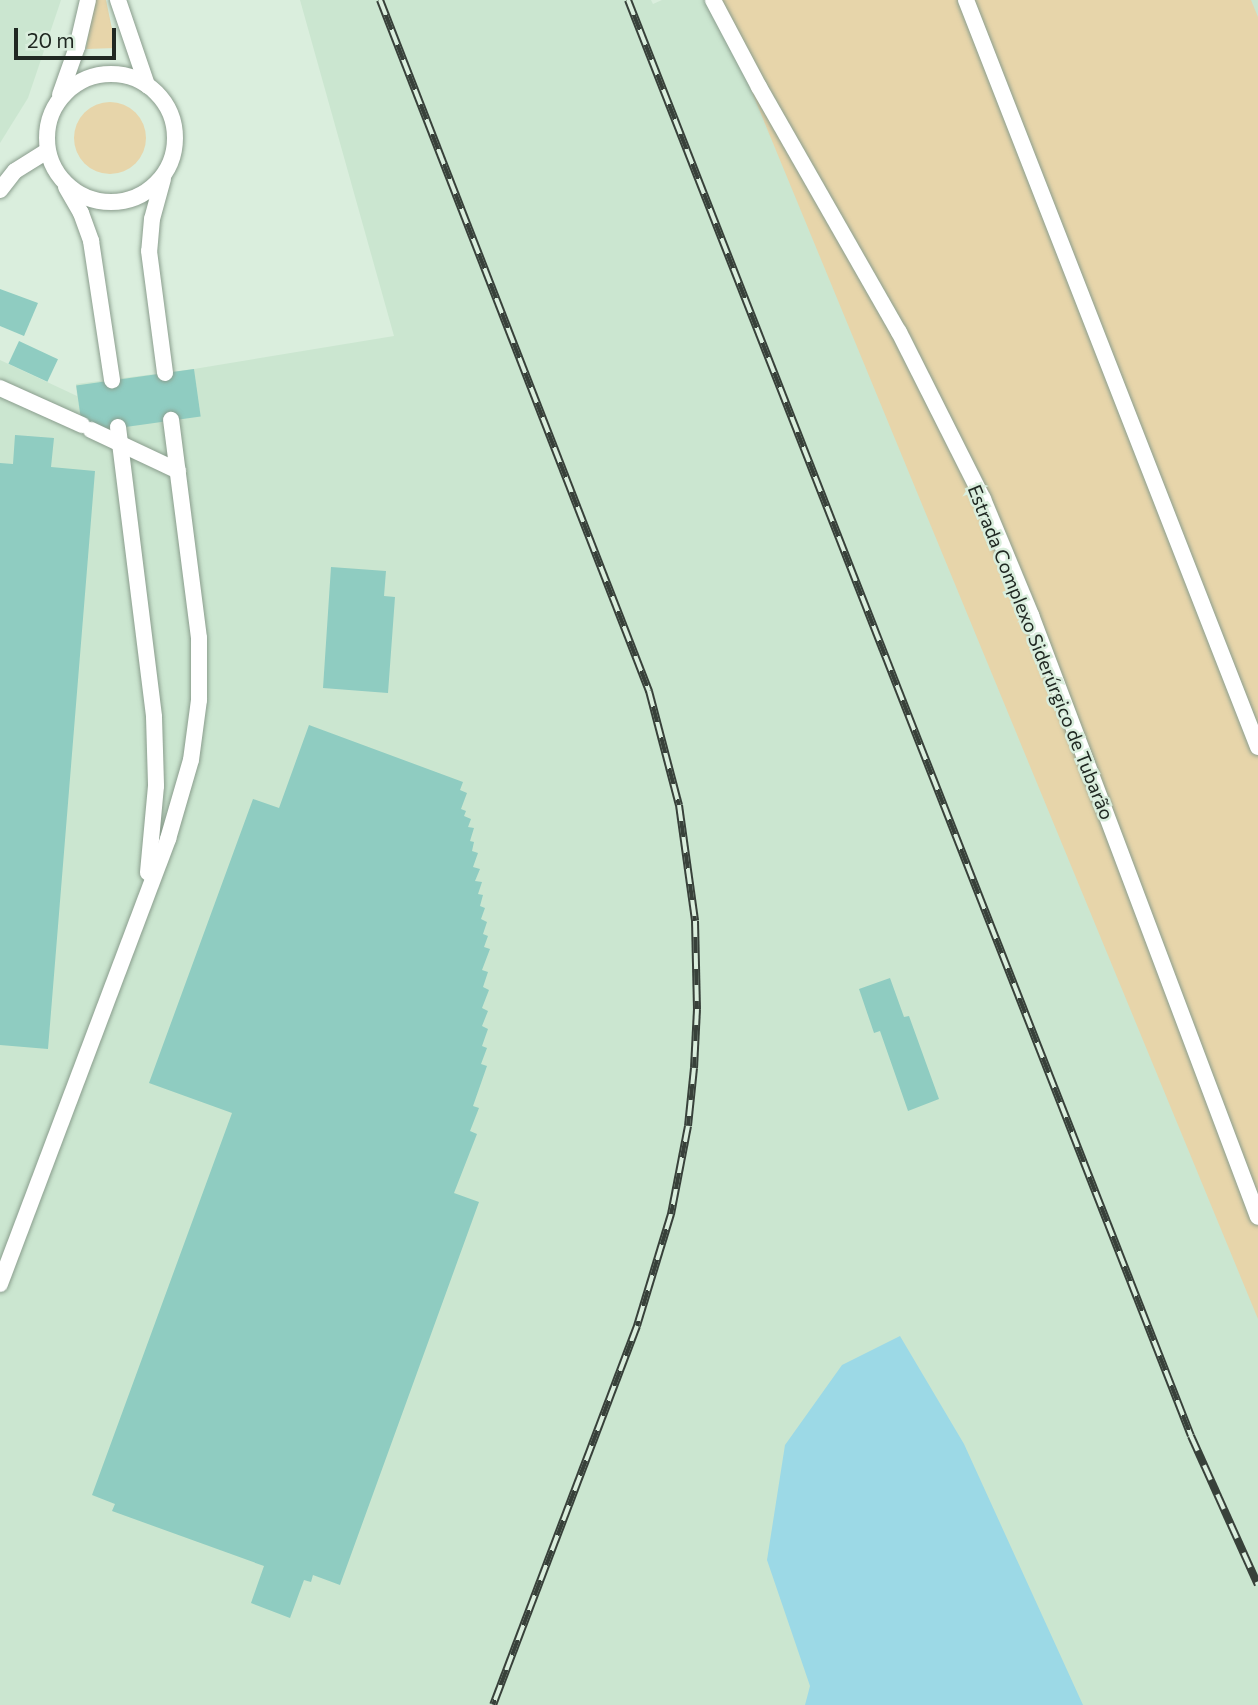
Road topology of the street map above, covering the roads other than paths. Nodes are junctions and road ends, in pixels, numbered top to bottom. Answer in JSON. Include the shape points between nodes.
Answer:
{"nodes":[{"id":1,"x":88,"y":0,"type":"edge"},
{"id":2,"x":118,"y":0,"type":"edge"},
{"id":3,"x":713,"y":0,"type":"edge"},
{"id":4,"x":966,"y":0,"type":"edge"},
{"id":5,"x":146,"y":85,"type":"junction"},
{"id":6,"x":51,"y":114,"type":"junction"},
{"id":7,"x":47,"y":151,"type":"junction"},
{"id":8,"x":57,"y":174,"type":"junction"},
{"id":9,"x":164,"y":174,"type":"junction"},
{"id":10,"x":0,"y":190,"type":"edge"},
{"id":11,"x":165,"y":373,"type":"dead end"},
{"id":12,"x":111,"y":380,"type":"dead end"},
{"id":13,"x":0,"y":388,"type":"edge"},
{"id":14,"x":172,"y":420,"type":"dead end"},
{"id":15,"x":119,"y":435,"type":"junction"},
{"id":16,"x":178,"y":471,"type":"junction"},
{"id":17,"x":1258,"y":747,"type":"edge"},
{"id":18,"x":144,"y":899,"type":"junction"},
{"id":19,"x":1258,"y":1217,"type":"edge"},
{"id":20,"x":0,"y":1284,"type":"edge"}],
"edges":[{"from":1,"to":6,"type":"lane","via":[[70,70]]},
{"from":2,"to":5,"type":"lane"},
{"from":3,"to":19,"type":"lane","name":"Estrada Complexo Siderúrgico de Tubarão","via":[[899,332],[983,499]]},
{"from":4,"to":17,"type":"lane"},
{"from":5,"to":6,"type":"lane","via":[[123,75],[98,75],[65,93]]},
{"from":5,"to":9,"type":"lane","via":[[164,102],[174,125],[174,151]]},
{"from":6,"to":7,"type":"lane"},
{"from":7,"to":8,"type":"lane"},
{"from":7,"to":10,"type":"lane","via":[[15,171]]},
{"from":8,"to":9,"type":"lane","via":[[86,197],[110,202],[135,197]]},
{"from":8,"to":12,"type":"lane","via":[[91,241]]},
{"from":9,"to":11,"type":"lane","via":[[149,251]]},
{"from":13,"to":15,"type":"lane","via":[[87,428]]},
{"from":14,"to":16,"type":"lane"},
{"from":15,"to":16,"type":"lane"},
{"from":15,"to":18,"type":"lane","via":[[155,717],[155,809]]},
{"from":16,"to":18,"type":"lane","via":[[198,638],[198,699],[181,800]]},
{"from":18,"to":20,"type":"lane"}]}
